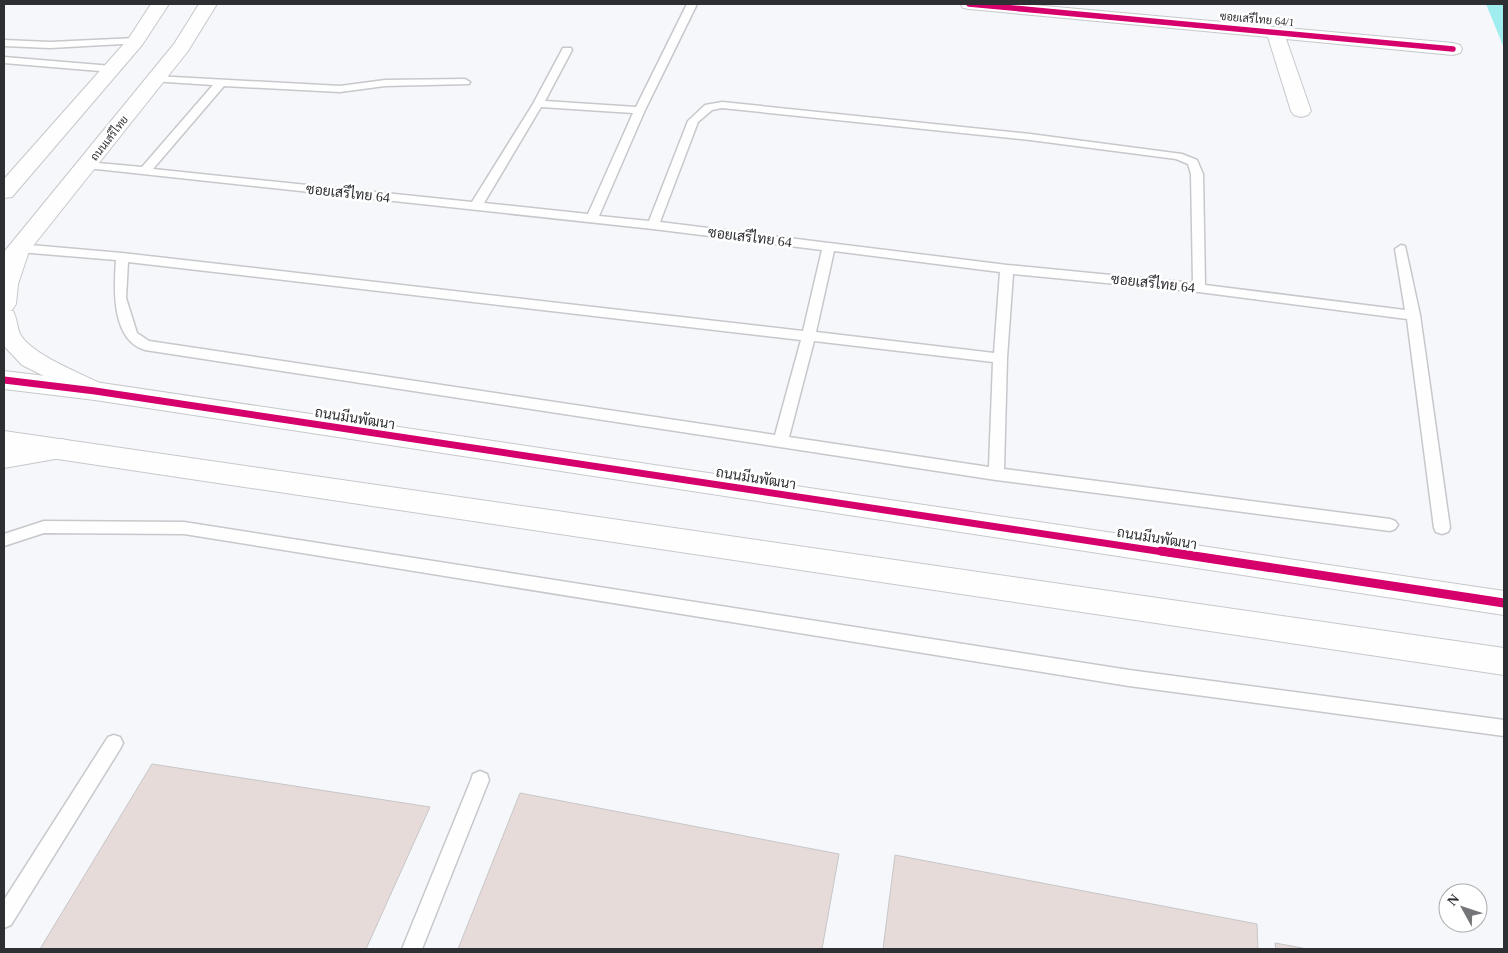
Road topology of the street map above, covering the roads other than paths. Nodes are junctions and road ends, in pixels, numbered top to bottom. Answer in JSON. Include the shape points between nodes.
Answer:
{"nodes":[{"id":1,"x":160,"y":4,"type":"edge"},
{"id":2,"x":208,"y":4,"type":"edge"},
{"id":3,"x":692,"y":4,"type":"edge"},
{"id":4,"x":969,"y":4,"type":"edge"},
{"id":5,"x":1275,"y":32,"type":"junction"},
{"id":6,"x":136,"y":41,"type":"junction"},
{"id":7,"x":4,"y":43,"type":"edge"},
{"id":8,"x":1453,"y":49,"type":"dead end"},
{"id":9,"x":568,"y":50,"type":"dead end"},
{"id":10,"x":4,"y":60,"type":"edge"},
{"id":11,"x":112,"y":69,"type":"junction"},
{"id":12,"x":155,"y":79,"type":"junction"},
{"id":13,"x":465,"y":82,"type":"dead end"},
{"id":14,"x":220,"y":84,"type":"junction"},
{"id":15,"x":538,"y":104,"type":"junction"},
{"id":16,"x":640,"y":110,"type":"junction"},
{"id":17,"x":1301,"y":111,"type":"dead end"},
{"id":18,"x":87,"y":165,"type":"junction"},
{"id":19,"x":145,"y":171,"type":"junction"},
{"id":20,"x":4,"y":192,"type":"edge"},
{"id":21,"x":476,"y":206,"type":"junction"},
{"id":22,"x":592,"y":219,"type":"junction"},
{"id":23,"x":653,"y":225,"type":"junction"},
{"id":24,"x":829,"y":247,"type":"junction"},
{"id":25,"x":19,"y":248,"type":"junction"},
{"id":26,"x":1401,"y":249,"type":"dead end"},
{"id":27,"x":122,"y":257,"type":"junction"},
{"id":28,"x":4,"y":266,"type":"edge"},
{"id":29,"x":1007,"y":269,"type":"junction"},
{"id":30,"x":1199,"y":288,"type":"junction"},
{"id":31,"x":4,"y":304,"type":"edge"},
{"id":32,"x":1413,"y":315,"type":"junction"},
{"id":33,"x":4,"y":317,"type":"edge"},
{"id":34,"x":809,"y":336,"type":"junction"},
{"id":35,"x":1000,"y":358,"type":"junction"},
{"id":36,"x":4,"y":380,"type":"edge"},
{"id":37,"x":95,"y":391,"type":"junction"},
{"id":38,"x":4,"y":441,"type":"edge"},
{"id":39,"x":781,"y":441,"type":"junction"},
{"id":40,"x":62,"y":449,"type":"junction"},
{"id":41,"x":4,"y":458,"type":"edge"},
{"id":42,"x":996,"y":474,"type":"junction"},
{"id":43,"x":1390,"y":525,"type":"dead end"},
{"id":44,"x":1442,"y":528,"type":"dead end"},
{"id":45,"x":4,"y":540,"type":"edge"},
{"id":46,"x":1504,"y":603,"type":"edge"},
{"id":47,"x":1504,"y":662,"type":"edge"},
{"id":48,"x":1504,"y":728,"type":"edge"},
{"id":49,"x":114,"y":743,"type":"dead end"},
{"id":50,"x":480,"y":780,"type":"dead end"},
{"id":51,"x":4,"y":918,"type":"edge"},
{"id":52,"x":412,"y":949,"type":"edge"}],
"edges":[{"from":1,"to":6,"type":"street"},
{"from":2,"to":12,"type":"street","name":"ถนนเสรีไทย","via":[[181,47]]},
{"from":3,"to":16,"type":"lane"},
{"from":4,"to":5,"type":"street","name":"ซอยเสรีไทย 64/1"},
{"from":5,"to":8,"type":"street","name":"ซอยเสรีไทย 64/1"},
{"from":5,"to":17,"type":"street"},
{"from":6,"to":7,"type":"lane","via":[[50,45]]},
{"from":6,"to":11,"type":"street"},
{"from":9,"to":15,"type":"lane"},
{"from":10,"to":11,"type":"lane"},
{"from":11,"to":20,"type":"street"},
{"from":12,"to":14,"type":"lane"},
{"from":12,"to":18,"type":"street","name":"ถนนเสรีไทย"},
{"from":13,"to":14,"type":"lane","via":[[386,83],[340,89]]},
{"from":14,"to":19,"type":"lane"},
{"from":15,"to":16,"type":"lane"},
{"from":15,"to":21,"type":"lane"},
{"from":16,"to":22,"type":"lane"},
{"from":18,"to":19,"type":"lane","name":"ซอยเสรีไทย 64"},
{"from":18,"to":25,"type":"street","name":"ถนนเสรีไทย"},
{"from":19,"to":21,"type":"lane","name":"ซอยเสรีไทย 64"},
{"from":21,"to":22,"type":"lane","name":"ซอยเสรีไทย 64"},
{"from":22,"to":23,"type":"lane","name":"ซอยเสรีไทย 64"},
{"from":23,"to":24,"type":"lane","name":"ซอยเสรีไทย 64"},
{"from":23,"to":30,"type":"lane","via":[[693,121],[709,107],[722,104],[1030,137],[1178,156],[1193,162],[1197,174]]},
{"from":24,"to":29,"type":"lane","name":"ซอยเสรีไทย 64"},
{"from":24,"to":34,"type":"lane"},
{"from":25,"to":27,"type":"lane"},
{"from":25,"to":28,"type":"street","name":"ถนนเสรีไทย"},
{"from":25,"to":31,"type":"street","via":[[6,284]]},
{"from":26,"to":32,"type":"lane"},
{"from":27,"to":34,"type":"lane"},
{"from":27,"to":39,"type":"lane","via":[[120,298],[131,335],[145,345]]},
{"from":29,"to":30,"type":"lane","name":"ซอยเสรีไทย 64"},
{"from":29,"to":35,"type":"lane"},
{"from":30,"to":32,"type":"lane","name":"ซอยเสรีไทย 64"},
{"from":32,"to":44,"type":"lane"},
{"from":33,"to":37,"type":"street","via":[[9,337],[31,359]]},
{"from":34,"to":35,"type":"lane"},
{"from":34,"to":39,"type":"lane"},
{"from":35,"to":42,"type":"lane"},
{"from":36,"to":37,"type":"street","name":"ถนนมีนพัฒนา"},
{"from":37,"to":46,"type":"street","name":"ถนนมีนพัฒนา"},
{"from":38,"to":40,"type":"street"},
{"from":39,"to":42,"type":"lane"},
{"from":40,"to":41,"type":"street"},
{"from":40,"to":47,"type":"street"},
{"from":42,"to":43,"type":"lane"},
{"from":45,"to":48,"type":"lane","via":[[44,527],[184,528],[1129,678]]},
{"from":49,"to":51,"type":"lane"},
{"from":50,"to":52,"type":"lane"}]}
